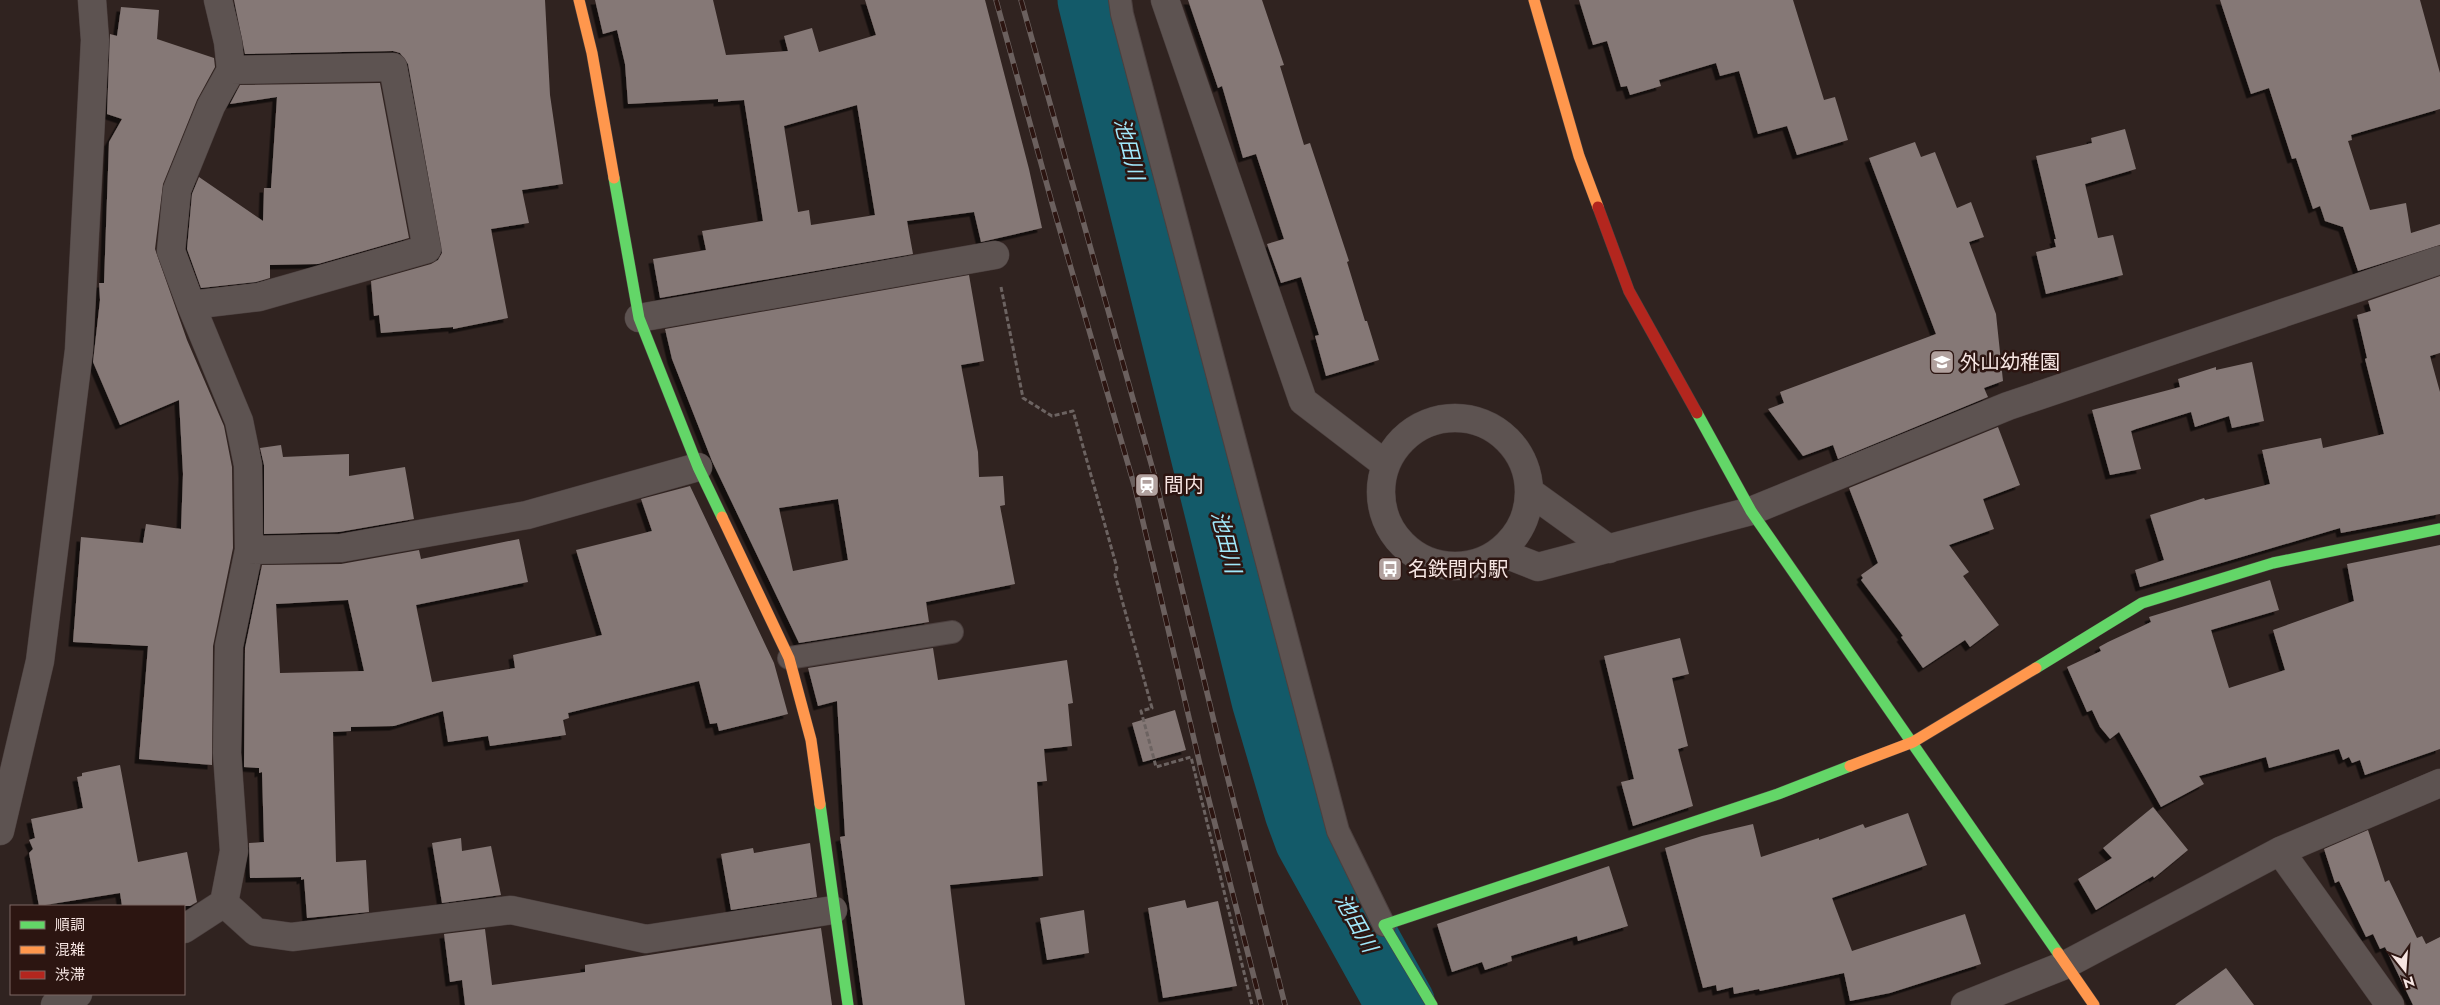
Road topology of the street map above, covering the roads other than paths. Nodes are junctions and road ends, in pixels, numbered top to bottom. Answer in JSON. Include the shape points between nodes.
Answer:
{"nodes":[{"id":1,"x":92,"y":0,"type":"edge"},
{"id":2,"x":218,"y":0,"type":"edge"},
{"id":3,"x":579,"y":0,"type":"edge"},
{"id":4,"x":1120,"y":0,"type":"edge"},
{"id":5,"x":1165,"y":0,"type":"edge"},
{"id":6,"x":1534,"y":0,"type":"edge"},
{"id":7,"x":231,"y":70,"type":"junction"},
{"id":8,"x":995,"y":255,"type":"road end"},
{"id":9,"x":2440,"y":260,"type":"edge"},
{"id":10,"x":191,"y":305,"type":"junction"},
{"id":11,"x":639,"y":318,"type":"junction"},
{"id":12,"x":1386,"y":464,"type":"junction"},
{"id":13,"x":698,"y":466,"type":"junction"},
{"id":14,"x":1530,"y":492,"type":"junction"},
{"id":15,"x":1751,"y":511,"type":"junction"},
{"id":16,"x":2440,"y":529,"type":"edge"},
{"id":17,"x":1609,"y":549,"type":"junction"},
{"id":18,"x":249,"y":550,"type":"junction"},
{"id":19,"x":1500,"y":552,"type":"junction"},
{"id":20,"x":952,"y":632,"type":"dead end"},
{"id":21,"x":789,"y":658,"type":"junction"},
{"id":22,"x":1913,"y":742,"type":"junction"},
{"id":23,"x":2440,"y":783,"type":"edge"},
{"id":24,"x":0,"y":831,"type":"edge"},
{"id":25,"x":2280,"y":851,"type":"junction"},
{"id":26,"x":224,"y":902,"type":"junction"},
{"id":27,"x":834,"y":910,"type":"junction"},
{"id":28,"x":1384,"y":925,"type":"junction"},
{"id":29,"x":185,"y":928,"type":"edge"},
{"id":30,"x":2065,"y":965,"type":"junction"},
{"id":31,"x":76,"y":995,"type":"edge"},
{"id":32,"x":55,"y":1005,"type":"edge"},
{"id":33,"x":848,"y":1005,"type":"edge"},
{"id":34,"x":1432,"y":1005,"type":"edge"},
{"id":35,"x":1965,"y":1005,"type":"edge"},
{"id":36,"x":2094,"y":1005,"type":"edge"},
{"id":37,"x":2390,"y":1005,"type":"edge"}],
"edges":[{"from":1,"to":24,"type":"street","via":[[95,40],[79,350],[40,661]]},
{"from":2,"to":7,"type":"street"},
{"from":3,"to":11,"type":"street","via":[[592,53]]},
{"from":4,"to":28,"type":"lane","via":[[1338,831]]},
{"from":5,"to":12,"type":"street","via":[[1303,401]]},
{"from":6,"to":15,"type":"street","via":[[1580,156],[1630,291]]},
{"from":7,"to":10,"type":"street","via":[[210,106],[177,190],[171,251]]},
{"from":7,"to":10,"type":"street","via":[[393,67],[427,249],[258,297]]},
{"from":8,"to":11,"type":"street"},
{"from":9,"to":15,"type":"street","via":[[2008,406]]},
{"from":10,"to":18,"type":"street","via":[[239,421],[248,465]]},
{"from":11,"to":13,"type":"street"},
{"from":12,"to":14,"type":"street","via":[[1399,442],[1419,426],[1444,418],[1469,419],[1493,428],[1513,444],[1525,467]]},
{"from":12,"to":19,"type":"street","via":[[1380,487],[1382,512],[1392,534],[1409,552],[1430,563],[1454,567],[1478,563]]},
{"from":13,"to":18,"type":"street","via":[[527,515],[341,548]]},
{"from":13,"to":21,"type":"street"},
{"from":14,"to":17,"type":"street"},
{"from":14,"to":19,"type":"street","via":[[1526,514],[1516,535]]},
{"from":15,"to":17,"type":"street"},
{"from":15,"to":22,"type":"street"},
{"from":16,"to":22,"type":"street","via":[[2273,563],[2142,603]]},
{"from":17,"to":19,"type":"street","via":[[1538,567]]},
{"from":18,"to":26,"type":"street","via":[[229,646],[227,753],[234,851]]},
{"from":20,"to":21,"type":"lane"},
{"from":21,"to":27,"type":"street","via":[[811,740]]},
{"from":22,"to":28,"type":"street","via":[[1778,794]]},
{"from":22,"to":30,"type":"street"},
{"from":23,"to":25,"type":"street"},
{"from":25,"to":30,"type":"street"},
{"from":25,"to":37,"type":"street"},
{"from":26,"to":27,"type":"street","via":[[256,932],[292,937],[511,910],[646,939]]},
{"from":26,"to":29,"type":"street"},
{"from":27,"to":33,"type":"street"},
{"from":28,"to":34,"type":"street"},
{"from":30,"to":35,"type":"street"},
{"from":30,"to":36,"type":"street"},
{"from":31,"to":32,"type":"street"}]}
